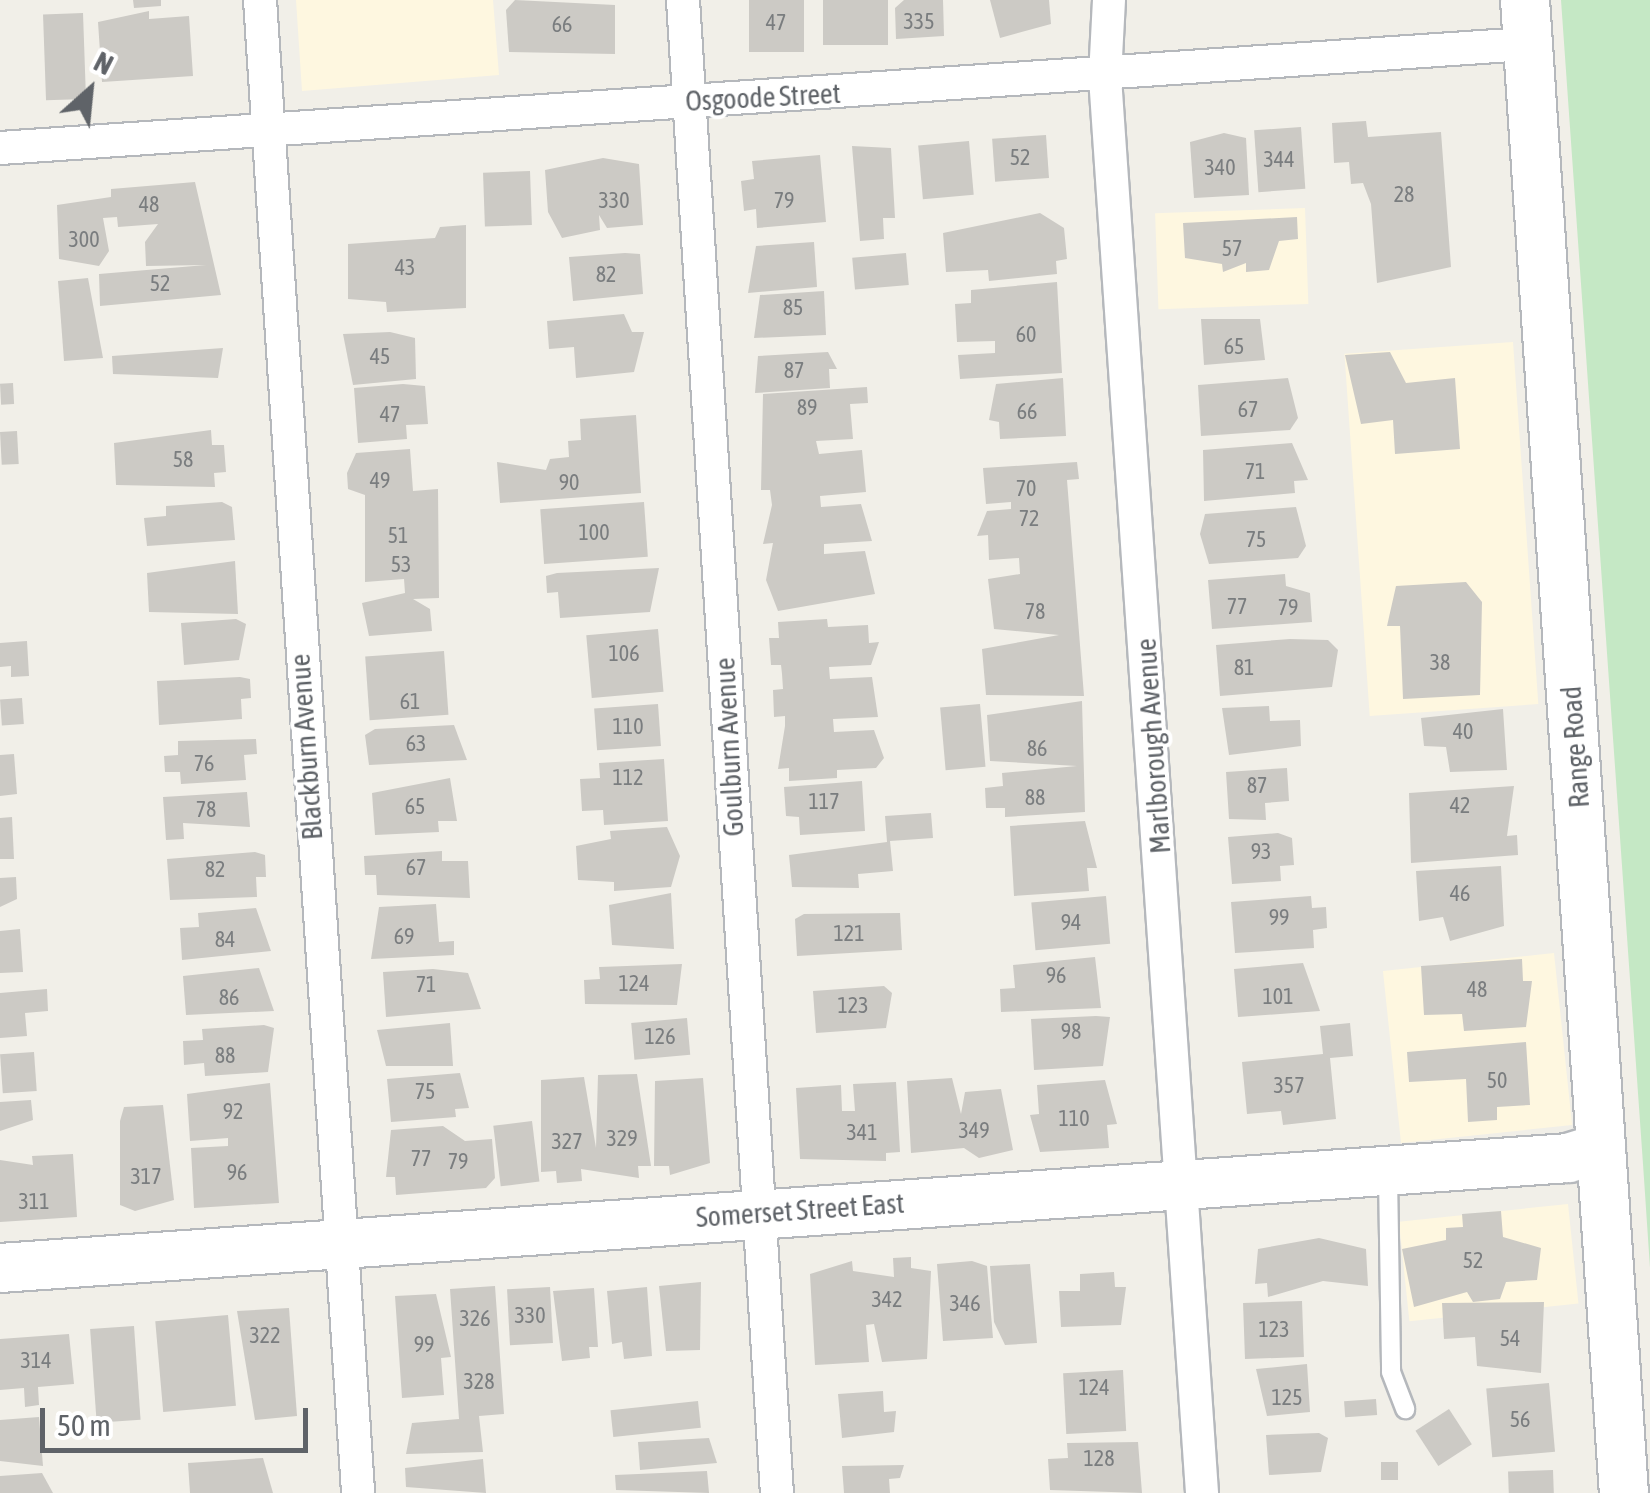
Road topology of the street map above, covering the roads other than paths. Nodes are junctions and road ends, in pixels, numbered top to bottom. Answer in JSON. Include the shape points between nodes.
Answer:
{"nodes":[{"id":1,"x":260,"y":0,"type":"edge"},
{"id":2,"x":683,"y":0,"type":"edge"},
{"id":3,"x":1109,"y":0,"type":"edge"},
{"id":4,"x":1526,"y":22,"type":"edge"},
{"id":5,"x":1105,"y":77,"type":"junction"},
{"id":6,"x":690,"y":102,"type":"junction"},
{"id":7,"x":268,"y":126,"type":"junction"},
{"id":8,"x":0,"y":148,"type":"edge"},
{"id":9,"x":1600,"y":1148,"type":"junction"},
{"id":10,"x":1388,"y":1169,"type":"junction"},
{"id":11,"x":1183,"y":1181,"type":"junction"},
{"id":12,"x":758,"y":1213,"type":"junction"},
{"id":13,"x":340,"y":1242,"type":"junction"},
{"id":14,"x":0,"y":1268,"type":"edge"},
{"id":15,"x":1405,"y":1409,"type":"dead end"},
{"id":16,"x":358,"y":1493,"type":"edge"},
{"id":17,"x":776,"y":1493,"type":"edge"},
{"id":18,"x":1202,"y":1493,"type":"edge"},
{"id":19,"x":1624,"y":1493,"type":"edge"}],
"edges":[{"from":1,"to":7,"type":"street","name":"Blackburn Avenue"},
{"from":2,"to":6,"type":"street","name":"Goulburn Avenue"},
{"from":3,"to":5,"type":"street","name":"Marlborough Avenue"},
{"from":4,"to":5,"type":"street","name":"Osgoode Street"},
{"from":4,"to":9,"type":"street","name":"Range Road"},
{"from":5,"to":6,"type":"street","name":"Osgoode Street"},
{"from":5,"to":11,"type":"street","name":"Marlborough Avenue"},
{"from":6,"to":7,"type":"street","name":"Osgoode Street"},
{"from":6,"to":12,"type":"street","name":"Goulburn Avenue"},
{"from":7,"to":8,"type":"street","name":"Osgoode Street"},
{"from":7,"to":13,"type":"street","name":"Blackburn Avenue"},
{"from":9,"to":10,"type":"street","name":"Somerset Street East"},
{"from":9,"to":19,"type":"street","name":"Range Road"},
{"from":10,"to":11,"type":"street","name":"Somerset Street East"},
{"from":10,"to":15,"type":"lane","via":[[1391,1372]]},
{"from":11,"to":12,"type":"street","name":"Somerset Street East"},
{"from":11,"to":18,"type":"street","name":"Marlborough Avenue"},
{"from":12,"to":13,"type":"street","name":"Somerset Street East"},
{"from":12,"to":17,"type":"street","name":"Goulburn Avenue"},
{"from":13,"to":14,"type":"street","name":"Somerset Street East"},
{"from":13,"to":16,"type":"street","name":"Blackburn Avenue"}]}
